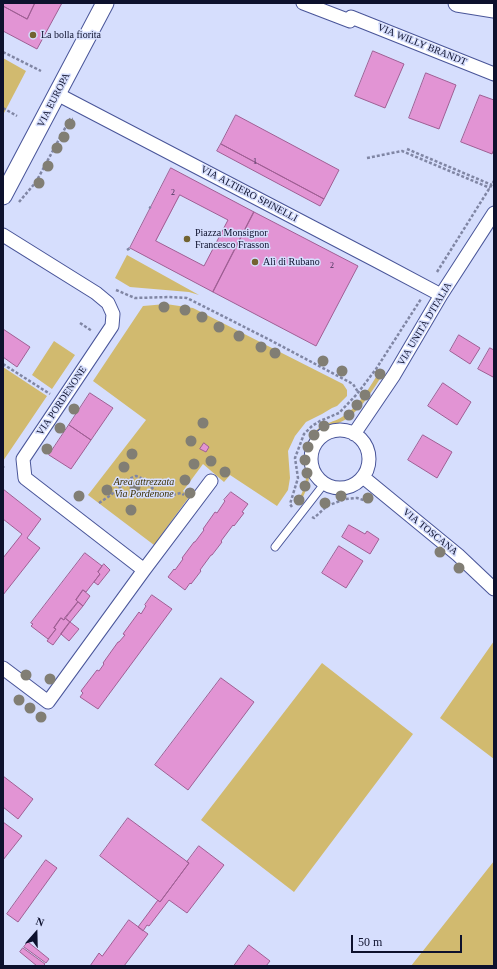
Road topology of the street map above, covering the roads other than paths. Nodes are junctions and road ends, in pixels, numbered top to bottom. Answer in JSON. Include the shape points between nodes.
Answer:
{"nodes":[{"id":1,"x":105,"y":3,"type":"edge"},
{"id":2,"x":303,"y":3,"type":"edge"},
{"id":3,"x":457,"y":3,"type":"edge"},
{"id":4,"x":494,"y":10,"type":"edge"},
{"id":5,"x":494,"y":74,"type":"edge"},
{"id":6,"x":57,"y":94,"type":"junction"},
{"id":7,"x":10,"y":200,"type":"edge"},
{"id":8,"x":494,"y":213,"type":"edge"},
{"id":9,"x":3,"y":235,"type":"edge"},
{"id":10,"x":441,"y":295,"type":"junction"},
{"id":11,"x":354,"y":434,"type":"junction"},
{"id":12,"x":363,"y":477,"type":"junction"},
{"id":13,"x":212,"y":481,"type":"dead end"},
{"id":14,"x":324,"y":484,"type":"junction"},
{"id":15,"x":275,"y":547,"type":"dead end"},
{"id":16,"x":144,"y":570,"type":"junction"},
{"id":17,"x":494,"y":589,"type":"edge"},
{"id":18,"x":3,"y":668,"type":"edge"}],
"edges":[{"from":1,"to":6,"type":"street","name":"VIA EUROPA"},
{"from":2,"to":5,"type":"street","name":"VIA WILLY BRANDT"},
{"from":3,"to":4,"type":"street"},
{"from":6,"to":7,"type":"street","name":"VIA EUROPA"},
{"from":6,"to":10,"type":"street","name":"VIA ALTIERO SPINELLI"},
{"from":8,"to":10,"type":"street","name":"VIA UNITÀ D'ITALIA"},
{"from":9,"to":16,"type":"street","name":"VIA PORDENONE","via":[[96,294],[108,303],[114,314],[112,326],[23,459],[25,478]]},
{"from":10,"to":11,"type":"street","name":"VIA UNITÀ D'ITALIA","via":[[394,375]]},
{"from":11,"to":12,"type":"street","via":[[361,439],[369,453],[367,470]]},
{"from":11,"to":14,"type":"street","via":[[345,430],[335,430],[318,440],[311,458],[312,468]]},
{"from":12,"to":14,"type":"street","via":[[345,488]]},
{"from":12,"to":17,"type":"street","name":"VIA TOSCANA","via":[[458,555]]},
{"from":13,"to":16,"type":"street"},
{"from":14,"to":15,"type":"lane"},
{"from":16,"to":18,"type":"street","via":[[48,702]]}]}
